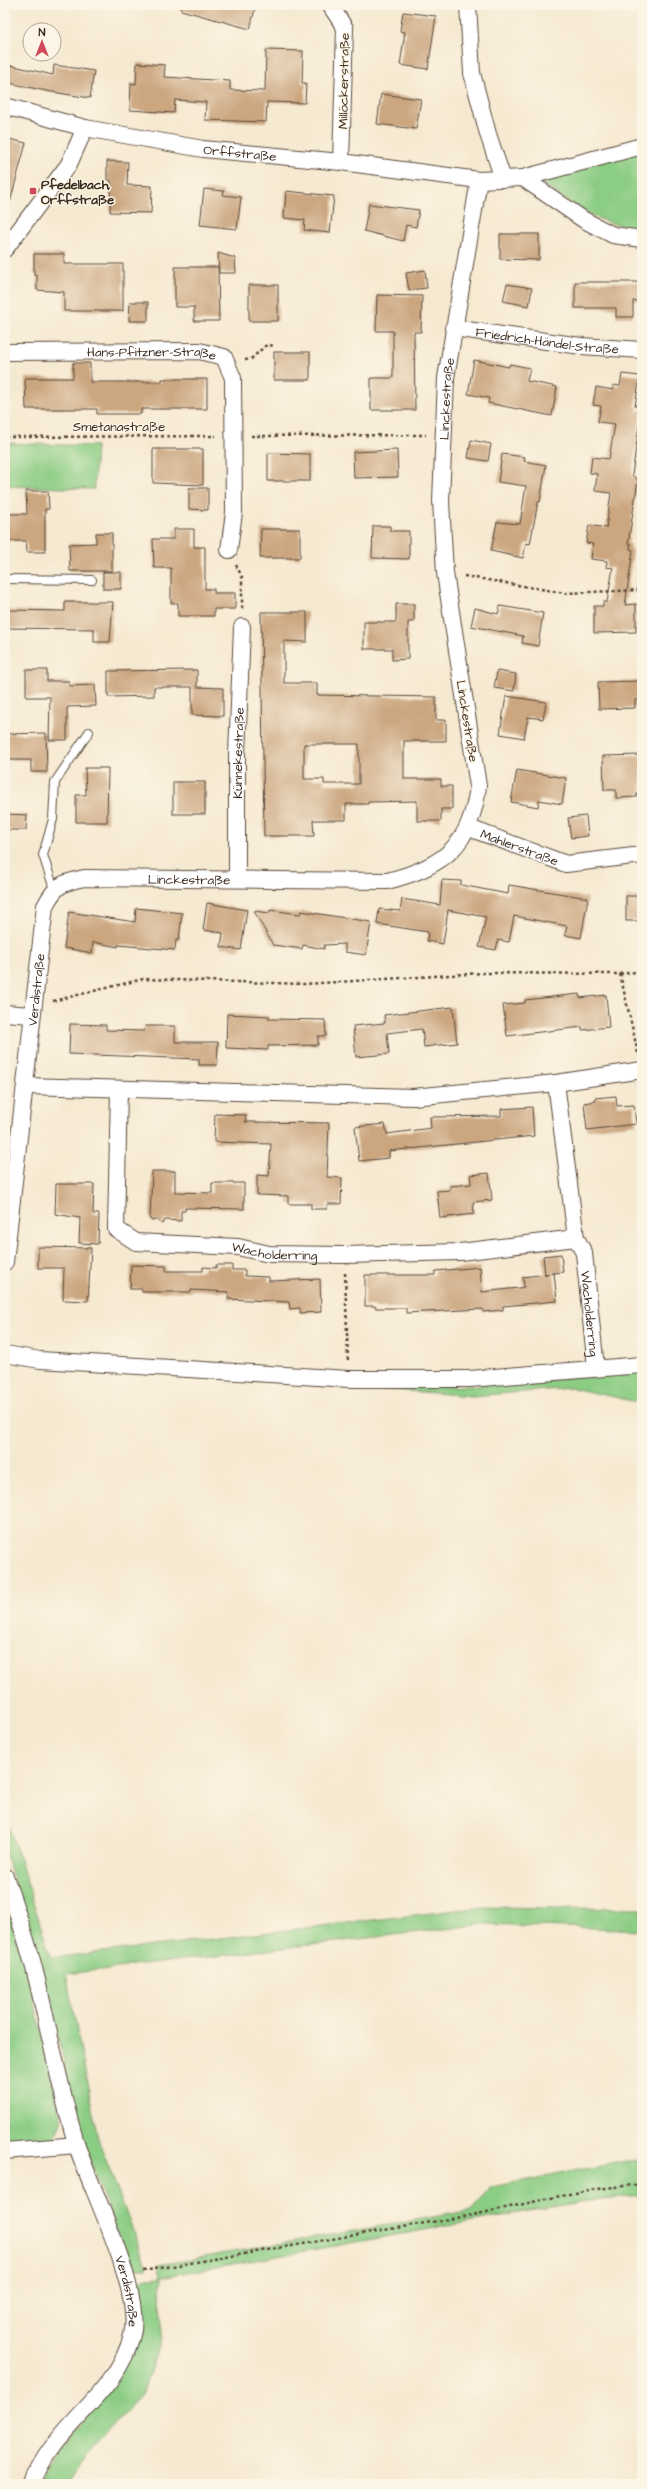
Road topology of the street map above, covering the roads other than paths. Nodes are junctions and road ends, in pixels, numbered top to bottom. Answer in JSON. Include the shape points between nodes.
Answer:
{"nodes":[{"id":1,"x":330,"y":5,"type":"edge"},
{"id":2,"x":468,"y":5,"type":"edge"},
{"id":3,"x":5,"y":106,"type":"edge"},
{"id":4,"x":85,"y":128,"type":"junction"},
{"id":5,"x":642,"y":146,"type":"edge"},
{"id":6,"x":341,"y":162,"type":"junction"},
{"id":7,"x":523,"y":178,"type":"junction"},
{"id":8,"x":503,"y":179,"type":"junction"},
{"id":9,"x":479,"y":180,"type":"junction"},
{"id":10,"x":642,"y":239,"type":"edge"},
{"id":11,"x":5,"y":249,"type":"edge"},
{"id":12,"x":453,"y":328,"type":"junction"},
{"id":13,"x":642,"y":350,"type":"edge"},
{"id":14,"x":5,"y":352,"type":"edge"},
{"id":15,"x":229,"y":550,"type":"road end"},
{"id":16,"x":5,"y":579,"type":"edge"},
{"id":17,"x":92,"y":580,"type":"dead end"},
{"id":18,"x":242,"y":627,"type":"road end"},
{"id":19,"x":89,"y":732,"type":"dead end"},
{"id":20,"x":469,"y":828,"type":"junction"},
{"id":21,"x":642,"y":855,"type":"edge"},
{"id":22,"x":237,"y":879,"type":"junction"},
{"id":23,"x":54,"y":889,"type":"junction"},
{"id":24,"x":32,"y":1011,"type":"junction"},
{"id":25,"x":5,"y":1013,"type":"edge"},
{"id":26,"x":640,"y":1062,"type":"edge"},
{"id":27,"x":556,"y":1083,"type":"junction"},
{"id":28,"x":26,"y":1086,"type":"junction"},
{"id":29,"x":120,"y":1090,"type":"junction"},
{"id":30,"x":7,"y":1226,"type":"edge"},
{"id":31,"x":576,"y":1238,"type":"junction"},
{"id":32,"x":5,"y":1262,"type":"edge"},
{"id":33,"x":5,"y":1354,"type":"edge"},
{"id":34,"x":642,"y":1365,"type":"edge"},
{"id":35,"x":596,"y":1368,"type":"junction"},
{"id":36,"x":5,"y":1876,"type":"edge"},
{"id":37,"x":77,"y":2145,"type":"junction"},
{"id":38,"x":5,"y":2151,"type":"edge"},
{"id":39,"x":32,"y":2484,"type":"edge"}],
"edges":[{"from":1,"to":6,"type":"street","name":"Millöckerstraße","via":[[345,28]]},
{"from":2,"to":8,"type":"street","via":[[472,73]]},
{"from":3,"to":4,"type":"street","name":"Orffstraße"},
{"from":4,"to":6,"type":"street","name":"Orffstraße","via":[[203,149]]},
{"from":4,"to":11,"type":"street","via":[[69,164]]},
{"from":5,"to":7,"type":"street","name":"Orffstraße"},
{"from":6,"to":9,"type":"street","name":"Orffstraße"},
{"from":7,"to":8,"type":"street","name":"Orffstraße"},
{"from":7,"to":10,"type":"street","via":[[584,220],[613,235]]},
{"from":8,"to":9,"type":"street","name":"Orffstraße"},
{"from":9,"to":12,"type":"street","name":"Linckestraße"},
{"from":12,"to":13,"type":"street","name":"Friedrich-Händel-Straße","via":[[581,346]]},
{"from":12,"to":20,"type":"street","name":"Linckestraße","via":[[446,378],[441,500],[445,573],[478,786],[475,810]]},
{"from":14,"to":15,"type":"street","name":"Hans-Pfitzner-Straße","via":[[199,351],[224,357],[233,378],[234,512]]},
{"from":16,"to":17,"type":"lane"},
{"from":18,"to":22,"type":"street","name":"Künnekestraße","via":[[237,754]]},
{"from":19,"to":23,"type":"lane","via":[[54,782],[53,819],[43,855]]},
{"from":20,"to":21,"type":"street","name":"Mahlerstraße","via":[[566,864]]},
{"from":20,"to":22,"type":"street","name":"Linckestraße","via":[[456,846],[437,862],[417,874],[387,881]]},
{"from":22,"to":23,"type":"street","name":"Linckestraße","via":[[84,878],[64,883]]},
{"from":23,"to":24,"type":"street","name":"Verdistraße","via":[[45,906]]},
{"from":24,"to":25,"type":"street"},
{"from":24,"to":28,"type":"street","name":"Verdistraße"},
{"from":26,"to":27,"type":"street"},
{"from":27,"to":29,"type":"street","via":[[413,1097]]},
{"from":27,"to":31,"type":"street","name":"Wacholderring"},
{"from":28,"to":29,"type":"street"},
{"from":28,"to":30,"type":"street","name":"Verdistraße"},
{"from":29,"to":31,"type":"street","name":"Wacholderring","via":[[116,1229],[136,1242],[238,1247],[270,1254],[344,1255],[460,1252]]},
{"from":30,"to":32,"type":"street","name":"Verdistraße"},
{"from":31,"to":35,"type":"street","name":"Wacholderring","via":[[584,1253]]},
{"from":33,"to":35,"type":"street","via":[[40,1360],[349,1379],[470,1379]]},
{"from":34,"to":35,"type":"street"},
{"from":36,"to":37,"type":"street","name":"Verdistraße","via":[[33,1967]]},
{"from":37,"to":38,"type":"street"},
{"from":37,"to":39,"type":"street","name":"Verdistraße","via":[[132,2295],[133,2333],[126,2356],[110,2379],[47,2451]]}]}
